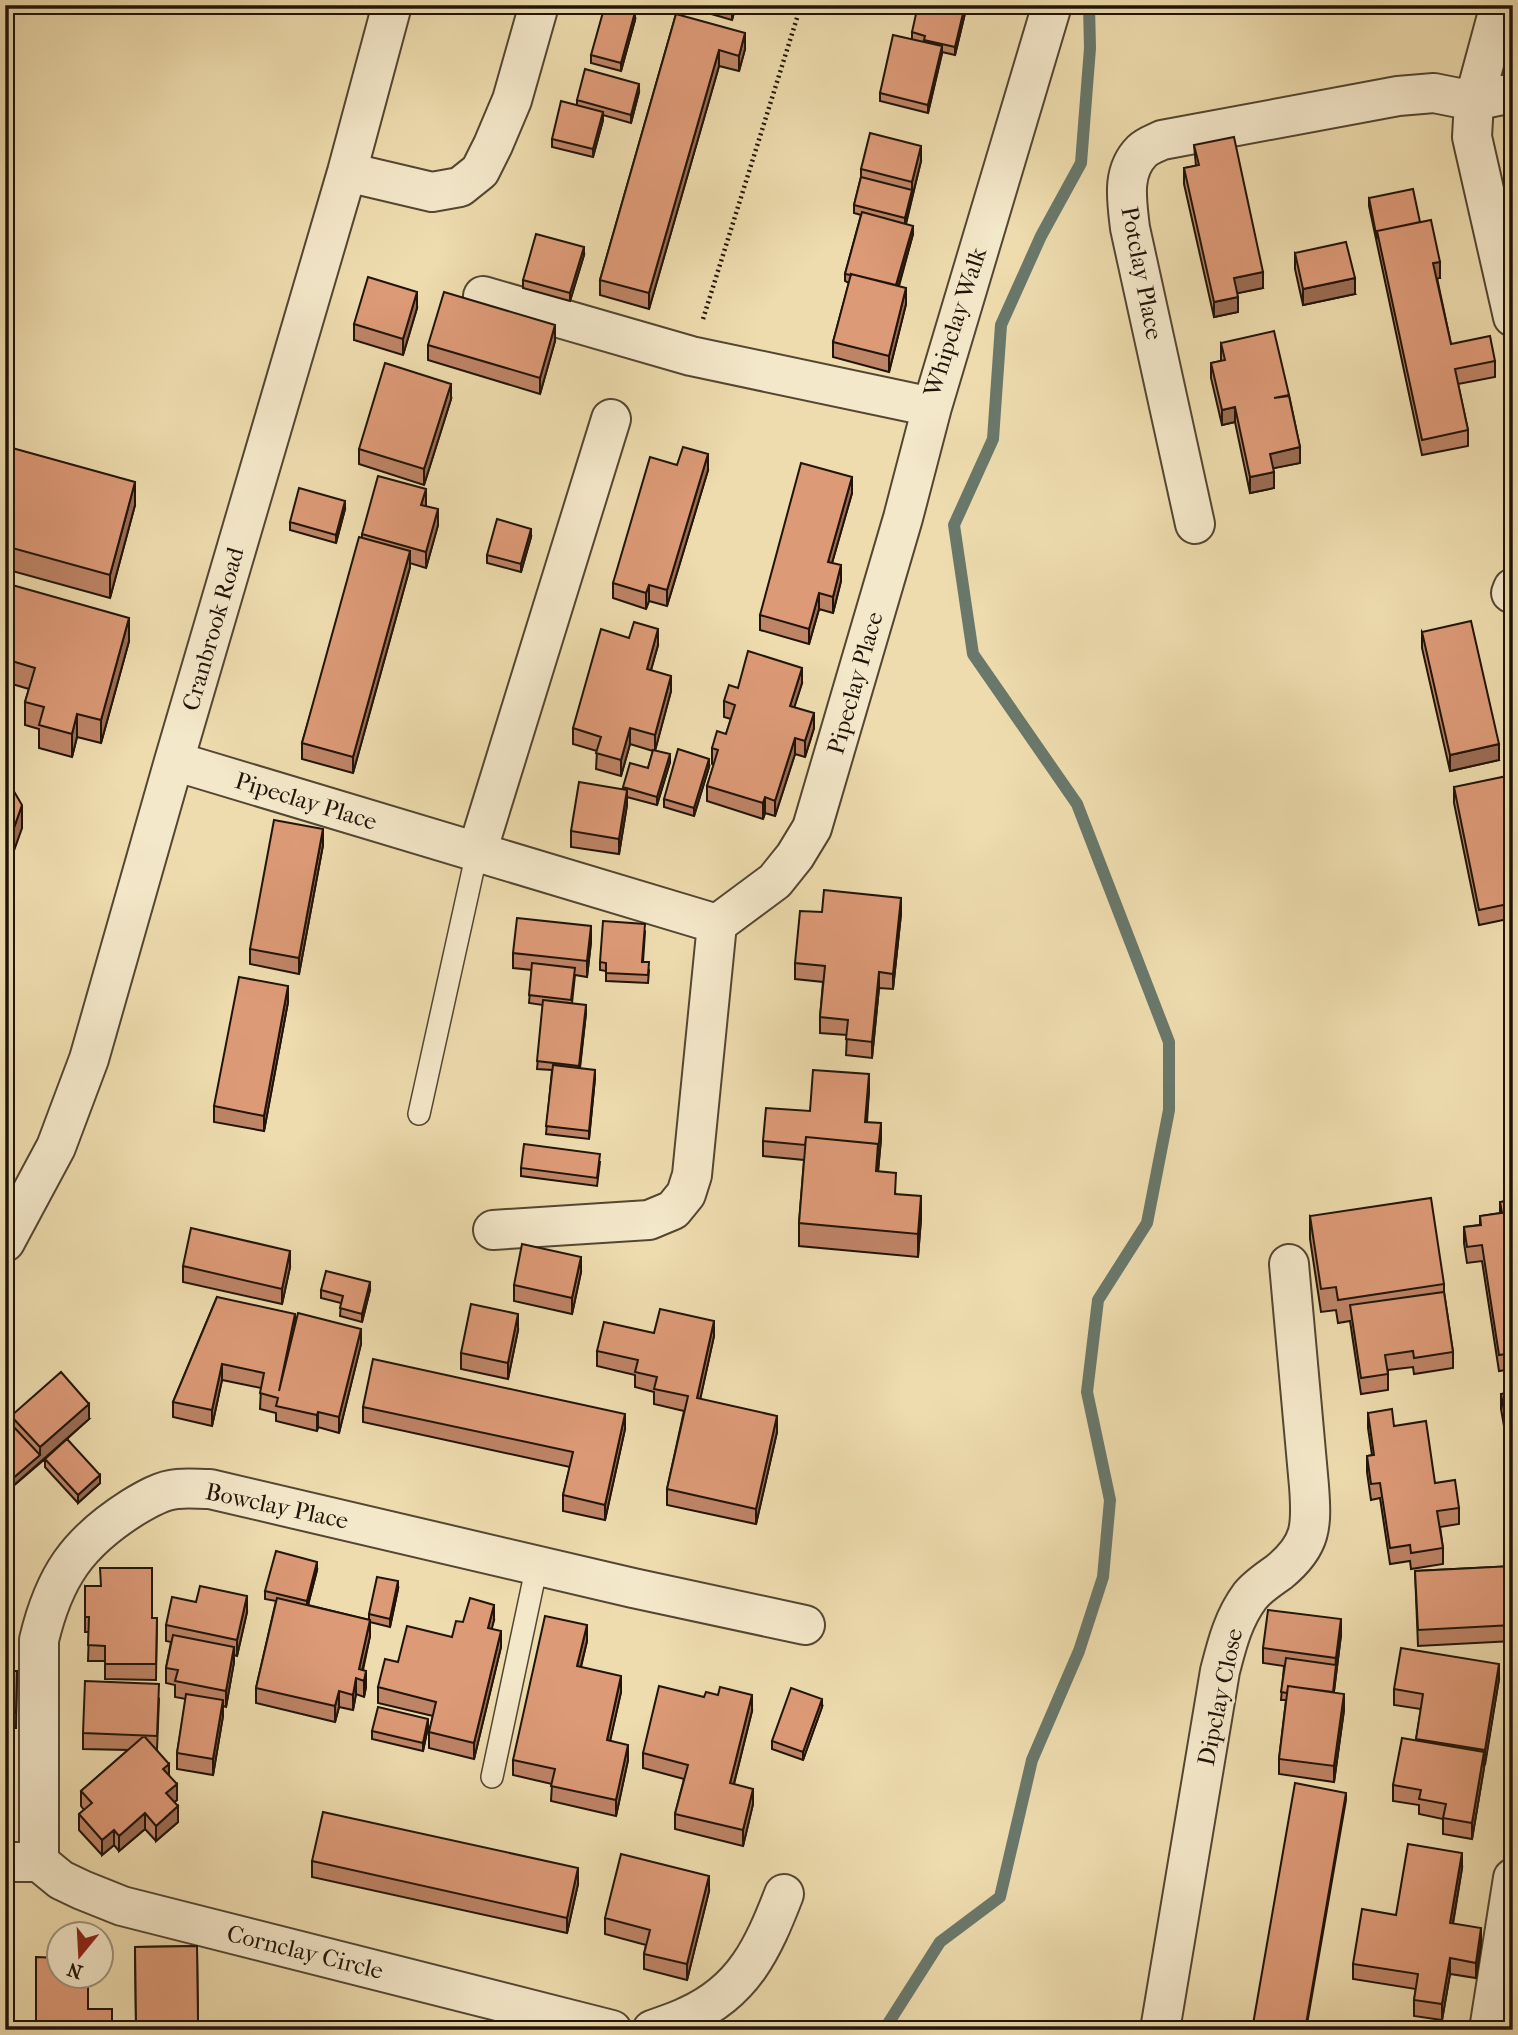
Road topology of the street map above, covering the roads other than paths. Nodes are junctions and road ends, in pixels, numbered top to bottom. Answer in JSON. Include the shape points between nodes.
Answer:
{"nodes":[{"id":1,"x":392,"y":5,"type":"edge"},
{"id":2,"x":539,"y":5,"type":"edge"},
{"id":3,"x":1052,"y":5,"type":"edge"},
{"id":4,"x":1500,"y":5,"type":"edge"},
{"id":5,"x":1513,"y":93,"type":"edge"},
{"id":6,"x":1474,"y":101,"type":"junction"},
{"id":7,"x":347,"y":172,"type":"junction"},
{"id":8,"x":483,"y":296,"type":"dead end"},
{"id":9,"x":1513,"y":317,"type":"edge"},
{"id":10,"x":932,"y":407,"type":"junction"},
{"id":11,"x":611,"y":419,"type":"dead end"},
{"id":12,"x":1195,"y":524,"type":"dead end"},
{"id":13,"x":174,"y":761,"type":"junction"},
{"id":14,"x":477,"y":852,"type":"junction"},
{"id":15,"x":718,"y":924,"type":"junction"},
{"id":16,"x":419,"y":1114,"type":"dead end"},
{"id":17,"x":493,"y":1230,"type":"dead end"},
{"id":18,"x":5,"y":1242,"type":"edge"},
{"id":19,"x":1289,"y":1264,"type":"dead end"},
{"id":20,"x":537,"y":1565,"type":"junction"},
{"id":21,"x":804,"y":1625,"type":"dead end"},
{"id":22,"x":492,"y":1777,"type":"dead end"},
{"id":23,"x":22,"y":1862,"type":"edge"},
{"id":24,"x":1513,"y":1878,"type":"edge"},
{"id":25,"x":784,"y":1894,"type":"dead end"},
{"id":26,"x":612,"y":2030,"type":"edge"},
{"id":27,"x":652,"y":2030,"type":"edge"},
{"id":28,"x":1160,"y":2030,"type":"edge"},
{"id":29,"x":1489,"y":2030,"type":"edge"}],
"edges":[{"from":1,"to":7,"type":"street","name":"Cranbrook Road"},
{"from":2,"to":7,"type":"street","via":[[512,100],[480,172],[460,187],[432,192]]},
{"from":3,"to":10,"type":"street","name":"Whipclay Walk"},
{"from":4,"to":6,"type":"street"},
{"from":5,"to":6,"type":"street","name":"Potclay Place"},
{"from":6,"to":9,"type":"street","via":[[1472,137]]},
{"from":6,"to":12,"type":"street","name":"Potclay Place","via":[[1434,93],[1398,96],[1162,140],[1143,150],[1129,171],[1130,228]]},
{"from":7,"to":13,"type":"street","name":"Cranbrook Road"},
{"from":8,"to":10,"type":"street","name":"Whipclay Walk","via":[[691,356]]},
{"from":10,"to":15,"type":"street","name":"Pipeclay Place","via":[[812,828],[775,881]]},
{"from":11,"to":14,"type":"street"},
{"from":13,"to":14,"type":"street","name":"Pipeclay Place"},
{"from":13,"to":18,"type":"street","name":"Cranbrook Road","via":[[89,1059],[56,1147]]},
{"from":14,"to":15,"type":"street","name":"Pipeclay Place"},
{"from":14,"to":16,"type":"lane"},
{"from":15,"to":17,"type":"street","via":[[692,1175],[686,1194],[673,1210],[649,1220]]},
{"from":19,"to":28,"type":"street","name":"Dipclay Close","via":[[1311,1513],[1308,1536],[1294,1559],[1252,1593],[1228,1638]]},
{"from":20,"to":21,"type":"street","name":"Bowclay Place"},
{"from":20,"to":22,"type":"lane"},
{"from":20,"to":23,"type":"street","name":"Bowclay Place","via":[[209,1489],[174,1489],[144,1500],[83,1546],[58,1581],[46,1612],[39,1640]]},
{"from":23,"to":26,"type":"street","name":"Cornclay Circle","via":[[122,1906]]},
{"from":24,"to":29,"type":"street"},
{"from":25,"to":27,"type":"street","via":[[767,1939],[728,1992],[689,2016]]}]}
